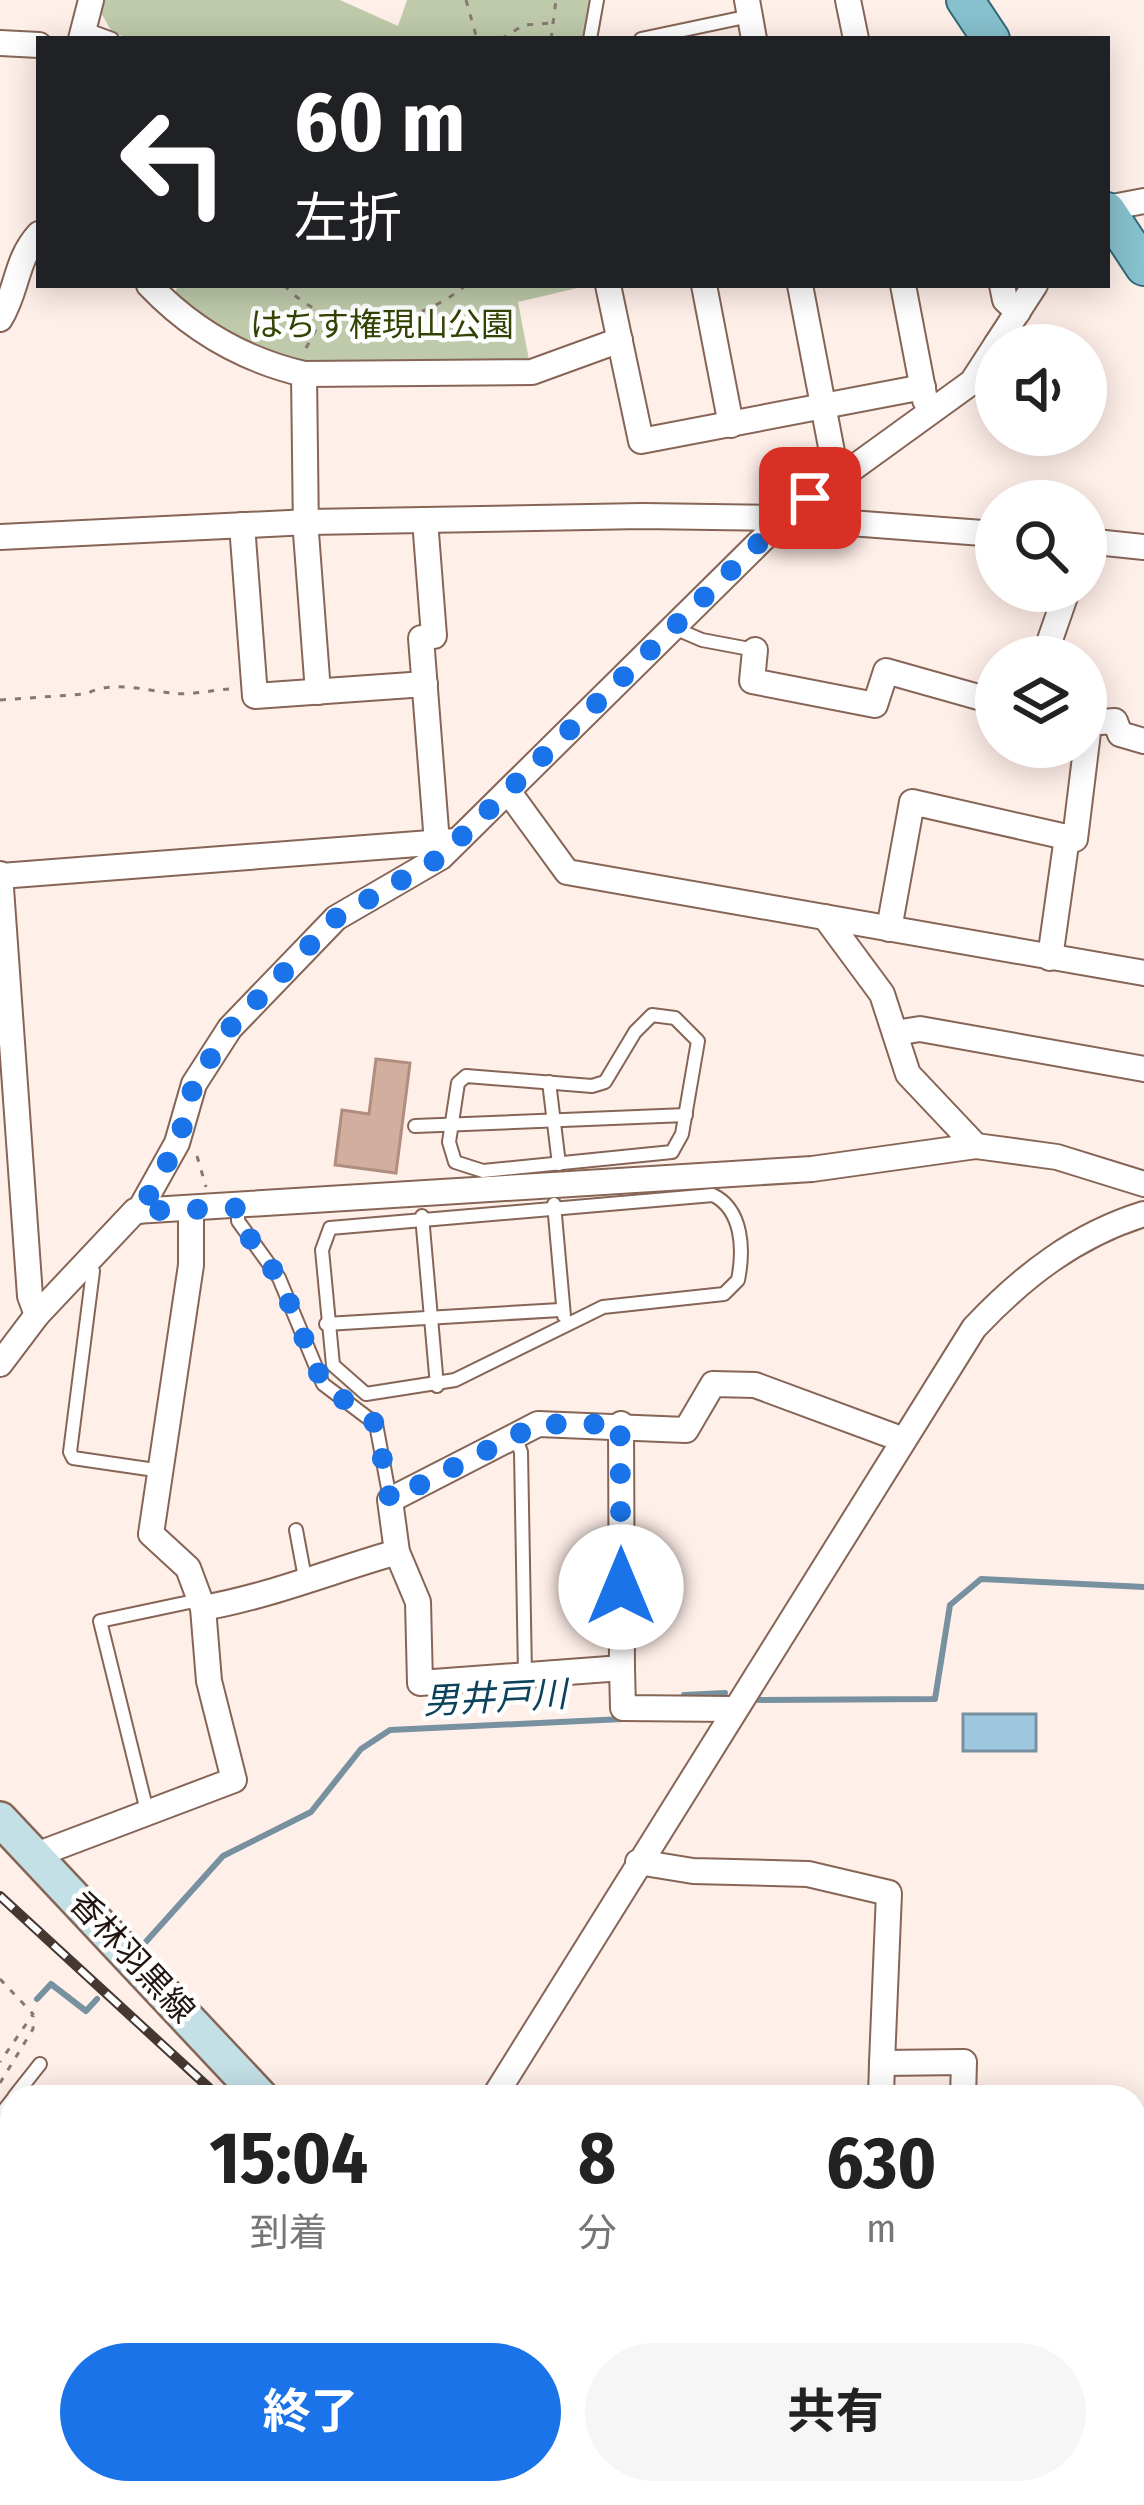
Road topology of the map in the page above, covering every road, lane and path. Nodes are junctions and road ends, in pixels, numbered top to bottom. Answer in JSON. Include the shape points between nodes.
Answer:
{"nodes":[{"id":1,"x":91,"y":0,"type":"edge"},
{"id":2,"x":466,"y":0,"type":"edge"},
{"id":3,"x":556,"y":0,"type":"edge"},
{"id":4,"x":597,"y":0,"type":"edge"},
{"id":5,"x":848,"y":0,"type":"edge"},
{"id":6,"x":965,"y":0,"type":"edge"},
{"id":7,"x":750,"y":18,"type":"edge"},
{"id":8,"x":553,"y":23,"type":"junction"},
{"id":9,"x":82,"y":34,"type":"edge"},
{"id":10,"x":476,"y":36,"type":"edge"},
{"id":11,"x":506,"y":36,"type":"edge"},
{"id":12,"x":551,"y":36,"type":"edge"},
{"id":13,"x":591,"y":36,"type":"edge"},
{"id":14,"x":657,"y":36,"type":"edge"},
{"id":15,"x":855,"y":36,"type":"edge"},
{"id":16,"x":989,"y":36,"type":"edge"},
{"id":17,"x":0,"y":44,"type":"edge"},
{"id":18,"x":36,"y":45,"type":"edge"},
{"id":19,"x":1144,"y":201,"type":"edge"},
{"id":20,"x":1110,"y":208,"type":"edge"},
{"id":21,"x":1110,"y":214,"type":"edge"},
{"id":22,"x":36,"y":236,"type":"edge"},
{"id":23,"x":10,"y":252,"type":"edge"},
{"id":24,"x":1144,"y":267,"type":"edge"},
{"id":25,"x":153,"y":288,"type":"edge"},
{"id":26,"x":287,"y":288,"type":"edge"},
{"id":27,"x":462,"y":288,"type":"edge"},
{"id":28,"x":609,"y":288,"type":"edge"},
{"id":29,"x":705,"y":288,"type":"edge"},
{"id":30,"x":801,"y":288,"type":"edge"},
{"id":31,"x":904,"y":288,"type":"edge"},
{"id":32,"x":1003,"y":288,"type":"edge"},
{"id":33,"x":1033,"y":288,"type":"edge"},
{"id":34,"x":326,"y":311,"type":"junction"},
{"id":35,"x":1018,"y":312,"type":"junction"},
{"id":36,"x":0,"y":319,"type":"edge"},
{"id":37,"x":1010,"y":324,"type":"edge"},
{"id":38,"x":620,"y":340,"type":"junction"},
{"id":39,"x":301,"y":374,"type":"junction"},
{"id":40,"x":975,"y":377,"type":"edge"},
{"id":41,"x":923,"y":387,"type":"junction"},
{"id":42,"x":824,"y":408,"type":"junction"},
{"id":43,"x":928,"y":414,"type":"junction"},
{"id":44,"x":730,"y":425,"type":"junction"},
{"id":45,"x":837,"y":478,"type":"junction"},
{"id":46,"x":784,"y":518,"type":"junction"},
{"id":47,"x":424,"y":520,"type":"junction"},
{"id":48,"x":308,"y":522,"type":"junction"},
{"id":49,"x":242,"y":525,"type":"junction"},
{"id":50,"x":975,"y":532,"type":"edge"},
{"id":51,"x":0,"y":537,"type":"edge"},
{"id":52,"x":1107,"y":543,"type":"edge"},
{"id":53,"x":1144,"y":547,"type":"edge"},
{"id":54,"x":673,"y":627,"type":"junction"},
{"id":55,"x":755,"y":650,"type":"joint"},
{"id":56,"x":424,"y":684,"type":"junction"},
{"id":57,"x":254,"y":687,"type":"junction"},
{"id":58,"x":318,"y":692,"type":"junction"},
{"id":59,"x":975,"y":696,"type":"edge"},
{"id":60,"x":0,"y":700,"type":"edge"},
{"id":61,"x":1107,"y":722,"type":"edge"},
{"id":62,"x":1144,"y":741,"type":"edge"},
{"id":63,"x":1083,"y":768,"type":"edge"},
{"id":64,"x":508,"y":791,"type":"junction"},
{"id":65,"x":1067,"y":837,"type":"junction"},
{"id":66,"x":447,"y":842,"type":"junction"},
{"id":67,"x":0,"y":876,"type":"edge"},
{"id":68,"x":825,"y":917,"type":"junction"},
{"id":69,"x":890,"y":928,"type":"junction"},
{"id":70,"x":1050,"y":958,"type":"junction"},
{"id":71,"x":1144,"y":973,"type":"edge"},
{"id":72,"x":895,"y":1033,"type":"junction"},
{"id":73,"x":6,"y":1041,"type":"edge"},
{"id":74,"x":1144,"y":1069,"type":"edge"},
{"id":75,"x":550,"y":1082,"type":"junction"},
{"id":76,"x":686,"y":1115,"type":"junction"},
{"id":77,"x":554,"y":1120,"type":"junction"},
{"id":78,"x":415,"y":1126,"type":"dead end"},
{"id":79,"x":452,"y":1126,"type":"junction"},
{"id":80,"x":188,"y":1139,"type":"junction"},
{"id":81,"x":976,"y":1146,"type":"junction"},
{"id":82,"x":559,"y":1164,"type":"junction"},
{"id":83,"x":1144,"y":1184,"type":"edge"},
{"id":84,"x":554,"y":1204,"type":"junction"},
{"id":85,"x":198,"y":1206,"type":"junction"},
{"id":86,"x":238,"y":1208,"type":"junction"},
{"id":87,"x":140,"y":1211,"type":"junction"},
{"id":88,"x":1144,"y":1214,"type":"edge"},
{"id":89,"x":422,"y":1216,"type":"junction"},
{"id":90,"x":86,"y":1262,"type":"junction"},
{"id":91,"x":37,"y":1315,"type":"junction"},
{"id":92,"x":564,"y":1316,"type":"junction"},
{"id":93,"x":430,"y":1318,"type":"junction"},
{"id":94,"x":326,"y":1324,"type":"junction"},
{"id":95,"x":0,"y":1364,"type":"edge"},
{"id":96,"x":437,"y":1386,"type":"junction"},
{"id":97,"x":620,"y":1424,"type":"junction"},
{"id":98,"x":515,"y":1436,"type":"junction"},
{"id":99,"x":901,"y":1439,"type":"junction"},
{"id":100,"x":162,"y":1472,"type":"junction"},
{"id":101,"x":390,"y":1500,"type":"junction"},
{"id":102,"x":296,"y":1530,"type":"dead end"},
{"id":103,"x":397,"y":1552,"type":"junction"},
{"id":104,"x":305,"y":1578,"type":"junction"},
{"id":105,"x":201,"y":1604,"type":"junction"},
{"id":106,"x":622,"y":1668,"type":"junction"},
{"id":107,"x":525,"y":1674,"type":"junction"},
{"id":108,"x":732,"y":1709,"type":"junction"},
{"id":109,"x":147,"y":1811,"type":"junction"},
{"id":110,"x":0,"y":1819,"type":"edge"},
{"id":111,"x":36,"y":1855,"type":"junction"},
{"id":112,"x":638,"y":1862,"type":"junction"},
{"id":113,"x":0,"y":1979,"type":"edge"},
{"id":114,"x":33,"y":2014,"type":"junction"},
{"id":115,"x":0,"y":2062,"type":"edge"},
{"id":116,"x":882,"y":2062,"type":"junction"},
{"id":117,"x":40,"y":2064,"type":"dead end"},
{"id":118,"x":0,"y":2083,"type":"edge"},
{"id":119,"x":23,"y":2085,"type":"edge"},
{"id":120,"x":250,"y":2085,"type":"edge"},
{"id":121,"x":501,"y":2085,"type":"edge"},
{"id":122,"x":881,"y":2085,"type":"edge"},
{"id":123,"x":963,"y":2085,"type":"edge"}],
"edges":[{"from":1,"to":9,"type":"street"},
{"from":2,"to":10,"type":"path"},
{"from":3,"to":8,"type":"path"},
{"from":4,"to":13,"type":"lane"},
{"from":5,"to":15,"type":"street"},
{"from":6,"to":16,"type":"main road"},
{"from":7,"to":14,"type":"lane"},
{"from":8,"to":11,"type":"path"},
{"from":8,"to":12,"type":"path"},
{"from":17,"to":18,"type":"street"},
{"from":19,"to":20,"type":"street"},
{"from":21,"to":24,"type":"main road"},
{"from":22,"to":23,"type":"street"},
{"from":23,"to":36,"type":"street","via":[[10,303]]},
{"from":25,"to":39,"type":"street","via":[[211,337]]},
{"from":26,"to":34,"type":"path"},
{"from":27,"to":34,"type":"path","via":[[439,308],[403,321],[361,323]]},
{"from":28,"to":38,"type":"street"},
{"from":29,"to":44,"type":"street"},
{"from":30,"to":42,"type":"street"},
{"from":31,"to":41,"type":"street"},
{"from":32,"to":35,"type":"street"},
{"from":33,"to":35,"type":"street"},
{"from":34,"to":39,"type":"path"},
{"from":35,"to":37,"type":"street"},
{"from":38,"to":39,"type":"street","via":[[532,372]]},
{"from":38,"to":44,"type":"street","via":[[641,441]]},
{"from":39,"to":48,"type":"street"},
{"from":40,"to":43,"type":"street"},
{"from":41,"to":42,"type":"street"},
{"from":41,"to":43,"type":"street"},
{"from":42,"to":44,"type":"street"},
{"from":42,"to":45,"type":"street"},
{"from":43,"to":45,"type":"street"},
{"from":45,"to":46,"type":"street"},
{"from":46,"to":47,"type":"street"},
{"from":46,"to":50,"type":"street"},
{"from":46,"to":54,"type":"street"},
{"from":47,"to":48,"type":"street"},
{"from":47,"to":56,"type":"street","via":[[434,636],[421,638]]},
{"from":48,"to":49,"type":"street"},
{"from":48,"to":58,"type":"street"},
{"from":49,"to":51,"type":"street"},
{"from":49,"to":57,"type":"street"},
{"from":52,"to":53,"type":"street"},
{"from":54,"to":55,"type":"lane"},
{"from":54,"to":64,"type":"street"},
{"from":55,"to":59,"type":"street","via":[[752,681],[875,705],[886,670]]},
{"from":56,"to":58,"type":"street"},
{"from":56,"to":66,"type":"street"},
{"from":57,"to":58,"type":"street","via":[[255,696]]},
{"from":57,"to":60,"type":"path","via":[[96,689]]},
{"from":61,"to":62,"type":"street"},
{"from":63,"to":65,"type":"street","via":[[1075,839]]},
{"from":64,"to":66,"type":"street"},
{"from":64,"to":68,"type":"street","via":[[567,872]]},
{"from":65,"to":69,"type":"street","via":[[912,802]]},
{"from":65,"to":70,"type":"street"},
{"from":66,"to":67,"type":"street"},
{"from":66,"to":80,"type":"street","via":[[441,857],[336,918],[230,1028],[194,1084]]},
{"from":67,"to":73,"type":"street"},
{"from":68,"to":69,"type":"street"},
{"from":68,"to":72,"type":"street","via":[[882,994]]},
{"from":69,"to":70,"type":"street"},
{"from":70,"to":71,"type":"street"},
{"from":72,"to":74,"type":"street","via":[[920,1029]]},
{"from":72,"to":81,"type":"street","via":[[908,1074]]},
{"from":73,"to":91,"type":"street"},
{"from":75,"to":76,"type":"lane","via":[[605,1082],[644,1021],[661,1014],[698,1041]]},
{"from":75,"to":77,"type":"lane"},
{"from":75,"to":79,"type":"lane","via":[[466,1076]]},
{"from":76,"to":77,"type":"lane"},
{"from":76,"to":82,"type":"lane","via":[[672,1152]]},
{"from":77,"to":79,"type":"lane"},
{"from":77,"to":82,"type":"lane"},
{"from":78,"to":79,"type":"lane"},
{"from":79,"to":82,"type":"lane","via":[[450,1153],[463,1167]]},
{"from":80,"to":85,"type":"path","via":[[206,1176]]},
{"from":80,"to":87,"type":"street"},
{"from":81,"to":83,"type":"street","via":[[1057,1157]]},
{"from":81,"to":86,"type":"street","via":[[812,1169]]},
{"from":84,"to":89,"type":"lane"},
{"from":84,"to":92,"type":"lane"},
{"from":84,"to":92,"type":"lane","via":[[713,1195],[733,1211],[740,1236],[738,1280],[724,1294]]},
{"from":85,"to":86,"type":"street"},
{"from":85,"to":87,"type":"street"},
{"from":85,"to":100,"type":"street"},
{"from":86,"to":101,"type":"lane","via":[[238,1222],[279,1278],[323,1384],[376,1424]]},
{"from":87,"to":90,"type":"street"},
{"from":88,"to":99,"type":"street","via":[[1095,1229],[1013,1287],[974,1328]]},
{"from":89,"to":93,"type":"lane"},
{"from":89,"to":94,"type":"lane","via":[[330,1228],[322,1250]]},
{"from":90,"to":91,"type":"street"},
{"from":90,"to":100,"type":"lane","via":[[93,1271],[70,1452]]},
{"from":91,"to":95,"type":"street"},
{"from":92,"to":93,"type":"lane"},
{"from":92,"to":96,"type":"lane"},
{"from":93,"to":94,"type":"lane"},
{"from":93,"to":96,"type":"lane"},
{"from":94,"to":96,"type":"lane","via":[[333,1365],[352,1387],[366,1394]]},
{"from":97,"to":98,"type":"street","via":[[538,1424]]},
{"from":97,"to":99,"type":"street","via":[[686,1430],[712,1384],[755,1385]]},
{"from":97,"to":106,"type":"street"},
{"from":98,"to":101,"type":"street"},
{"from":98,"to":107,"type":"lane"},
{"from":99,"to":108,"type":"street"},
{"from":100,"to":105,"type":"street","via":[[151,1534],[188,1568]]},
{"from":101,"to":103,"type":"street"},
{"from":102,"to":104,"type":"lane"},
{"from":103,"to":104,"type":"street"},
{"from":103,"to":107,"type":"street","via":[[418,1602],[420,1682]]},
{"from":104,"to":105,"type":"street","via":[[266,1597]]},
{"from":105,"to":109,"type":"street","via":[[209,1681],[234,1780]]},
{"from":105,"to":109,"type":"lane","via":[[100,1621]]},
{"from":106,"to":107,"type":"street"},
{"from":106,"to":108,"type":"street","via":[[623,1708]]},
{"from":108,"to":112,"type":"street"},
{"from":109,"to":111,"type":"street"},
{"from":110,"to":111,"type":"main road","name":"香林羽黒線"},
{"from":111,"to":120,"type":"main road","name":"香林羽黒線"},
{"from":112,"to":116,"type":"street","via":[[808,1874],[889,1893]]},
{"from":112,"to":121,"type":"street"},
{"from":113,"to":114,"type":"path"},
{"from":114,"to":115,"type":"path"},
{"from":114,"to":118,"type":"path","via":[[33,2029]]},
{"from":116,"to":122,"type":"street"},
{"from":116,"to":123,"type":"street","via":[[964,2062]]},
{"from":117,"to":119,"type":"lane"}]}
